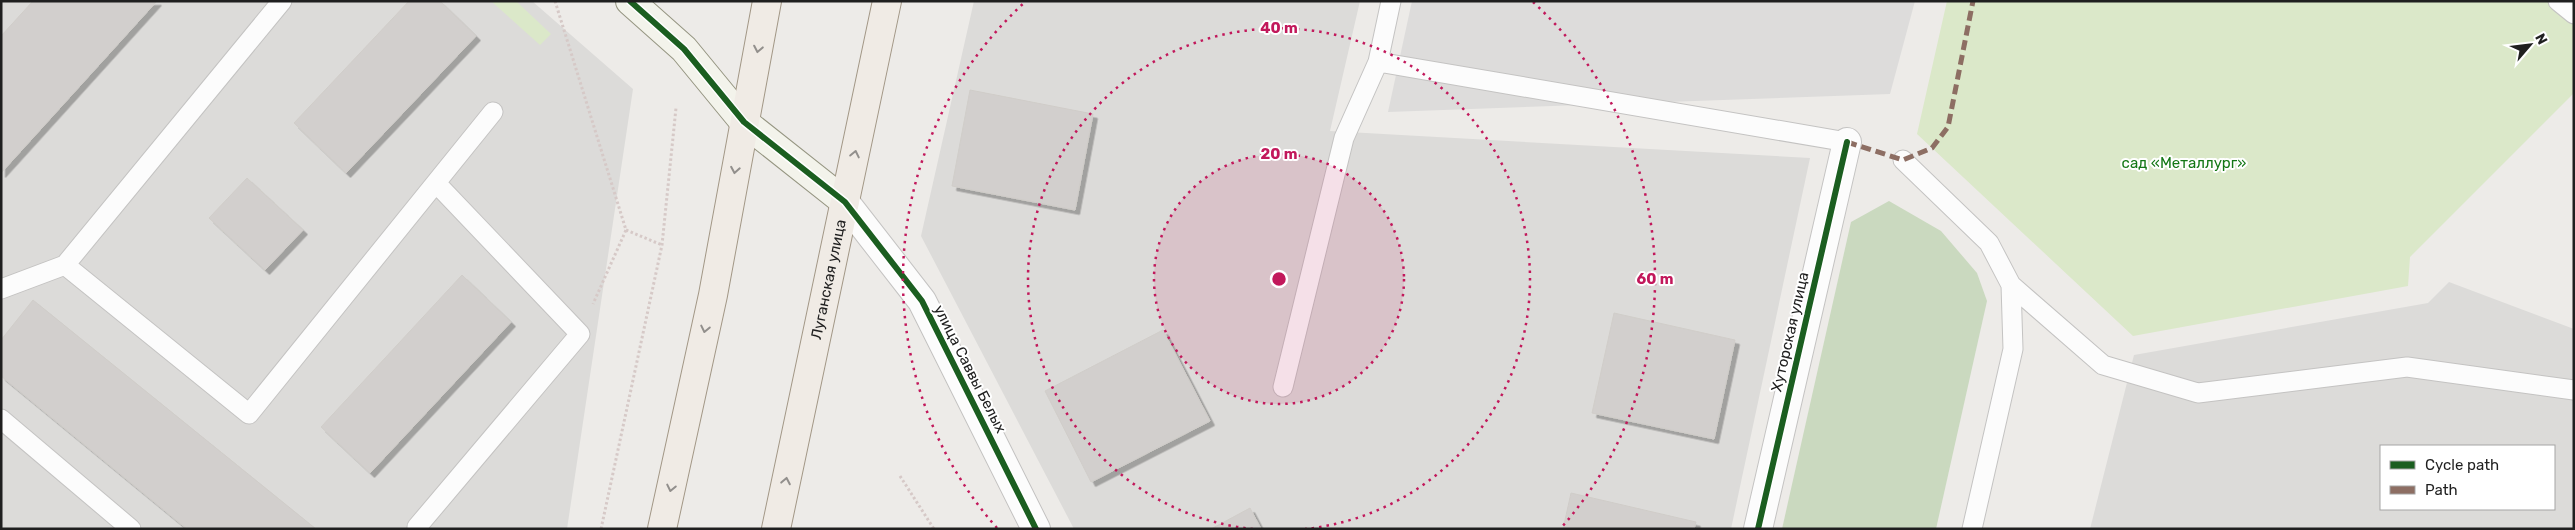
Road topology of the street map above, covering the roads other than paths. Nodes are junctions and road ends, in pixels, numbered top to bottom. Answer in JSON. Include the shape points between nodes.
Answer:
{"nodes":[{"id":1,"x":282,"y":1,"type":"edge"},
{"id":2,"x":630,"y":1,"type":"edge"},
{"id":3,"x":767,"y":1,"type":"edge"},
{"id":4,"x":887,"y":1,"type":"edge"},
{"id":5,"x":1391,"y":1,"type":"edge"},
{"id":6,"x":2558,"y":1,"type":"edge"},
{"id":7,"x":2574,"y":14,"type":"edge"},
{"id":8,"x":1378,"y":62,"type":"junction"},
{"id":9,"x":493,"y":112,"type":"dead end"},
{"id":10,"x":744,"y":122,"type":"junction"},
{"id":11,"x":1847,"y":142,"type":"joint"},
{"id":12,"x":1903,"y":160,"type":"dead end"},
{"id":13,"x":436,"y":183,"type":"junction"},
{"id":14,"x":844,"y":202,"type":"junction"},
{"id":15,"x":64,"y":265,"type":"junction"},
{"id":16,"x":2011,"y":285,"type":"junction"},
{"id":17,"x":1,"y":289,"type":"edge"},
{"id":18,"x":1284,"y":388,"type":"dead end"},
{"id":19,"x":2574,"y":390,"type":"edge"},
{"id":20,"x":1,"y":419,"type":"edge"},
{"id":21,"x":417,"y":527,"type":"dead end"},
{"id":22,"x":131,"y":529,"type":"edge"},
{"id":23,"x":662,"y":529,"type":"edge"},
{"id":24,"x":776,"y":529,"type":"edge"},
{"id":25,"x":1036,"y":529,"type":"edge"},
{"id":26,"x":1758,"y":529,"type":"edge"},
{"id":27,"x":1972,"y":529,"type":"edge"}],
"edges":[{"from":1,"to":15,"type":"lane"},
{"from":2,"to":10,"type":"street","name":"улица Саввы Белых","via":[[684,49]]},
{"from":3,"to":10,"type":"main road","one_way":true},
{"from":14,"to":4,"type":"main road","name":"Луганская улица","one_way":true},
{"from":5,"to":8,"type":"lane"},
{"from":6,"to":7,"type":"lane"},
{"from":8,"to":11,"type":"lane"},
{"from":8,"to":18,"type":"lane","via":[[1344,138]]},
{"from":9,"to":13,"type":"lane"},
{"from":10,"to":14,"type":"street","name":"улица Саввы Белых"},
{"from":10,"to":23,"type":"main road","one_way":true,"via":[[713,295]]},
{"from":11,"to":26,"type":"street","name":"Хуторская улица"},
{"from":12,"to":16,"type":"lane","via":[[1989,243]]},
{"from":13,"to":15,"type":"lane","via":[[249,414]]},
{"from":13,"to":21,"type":"lane","via":[[580,334]]},
{"from":24,"to":14,"type":"main road","name":"Луганская улица","one_way":true},
{"from":14,"to":25,"type":"street","name":"улица Саввы Белых","via":[[922,301]]},
{"from":15,"to":17,"type":"lane"},
{"from":16,"to":19,"type":"lane","via":[[2103,365],[2198,393],[2406,367]]},
{"from":16,"to":27,"type":"lane","via":[[2013,349]]},
{"from":20,"to":22,"type":"lane"}]}
